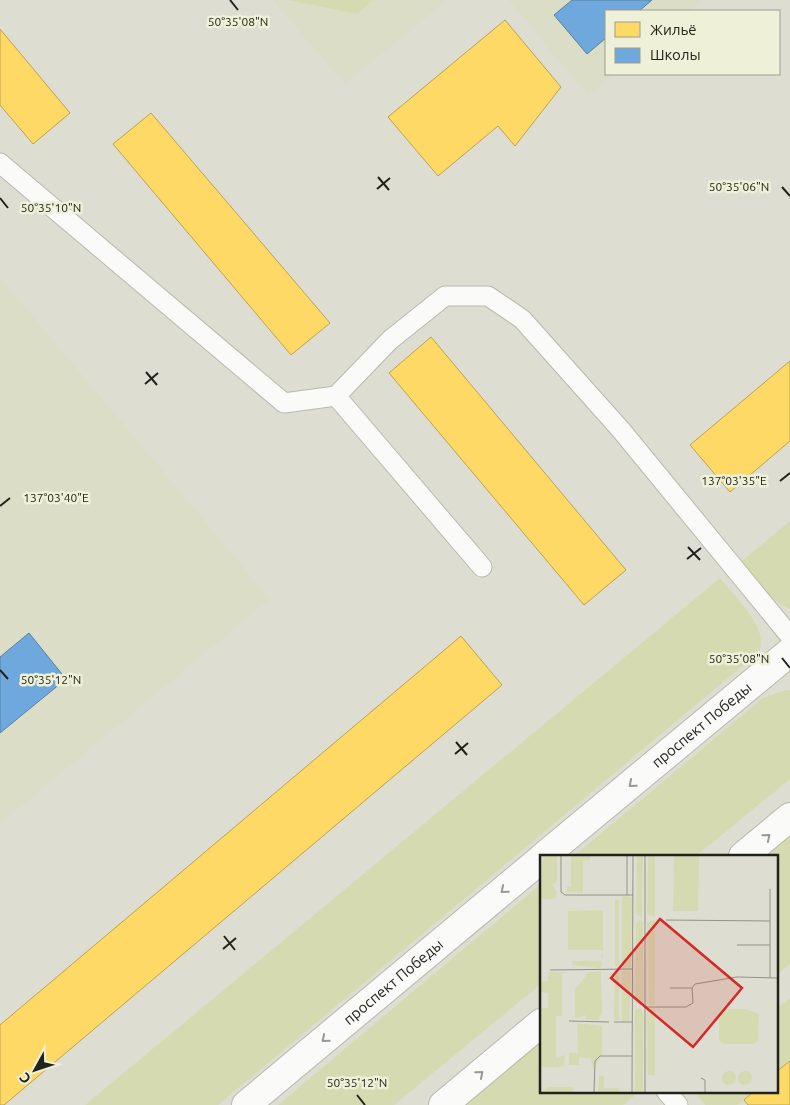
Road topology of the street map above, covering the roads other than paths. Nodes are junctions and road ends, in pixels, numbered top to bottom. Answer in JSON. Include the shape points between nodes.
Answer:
{"nodes":[{"id":1,"x":0,"y":163,"type":"edge"},
{"id":2,"x":336,"y":396,"type":"junction"},
{"id":3,"x":482,"y":566,"type":"dead end"},
{"id":4,"x":790,"y":636,"type":"edge"},
{"id":5,"x":790,"y":652,"type":"edge"},
{"id":6,"x":790,"y":818,"type":"edge"},
{"id":7,"x":545,"y":855,"type":"edge"},
{"id":8,"x":744,"y":855,"type":"edge"},
{"id":9,"x":540,"y":860,"type":"edge"},
{"id":10,"x":540,"y":1024,"type":"edge"},
{"id":11,"x":667,"y":1092,"type":"edge"},
{"id":12,"x":246,"y":1105,"type":"edge"},
{"id":13,"x":443,"y":1105,"type":"edge"},
{"id":14,"x":678,"y":1105,"type":"edge"}],
"edges":[{"from":1,"to":2,"type":"lane","via":[[284,403]]},
{"from":2,"to":3,"type":"lane"},
{"from":2,"to":4,"type":"lane","via":[[390,340],[445,296],[488,296],[522,319],[614,423]]},
{"from":5,"to":7,"type":"main road","name":"проспект Победы","one_way":true},
{"from":8,"to":6,"type":"main road","one_way":true},
{"from":9,"to":12,"type":"main road","name":"проспект Победы","one_way":true},
{"from":13,"to":10,"type":"main road","one_way":true},
{"from":11,"to":14,"type":"lane"}]}
